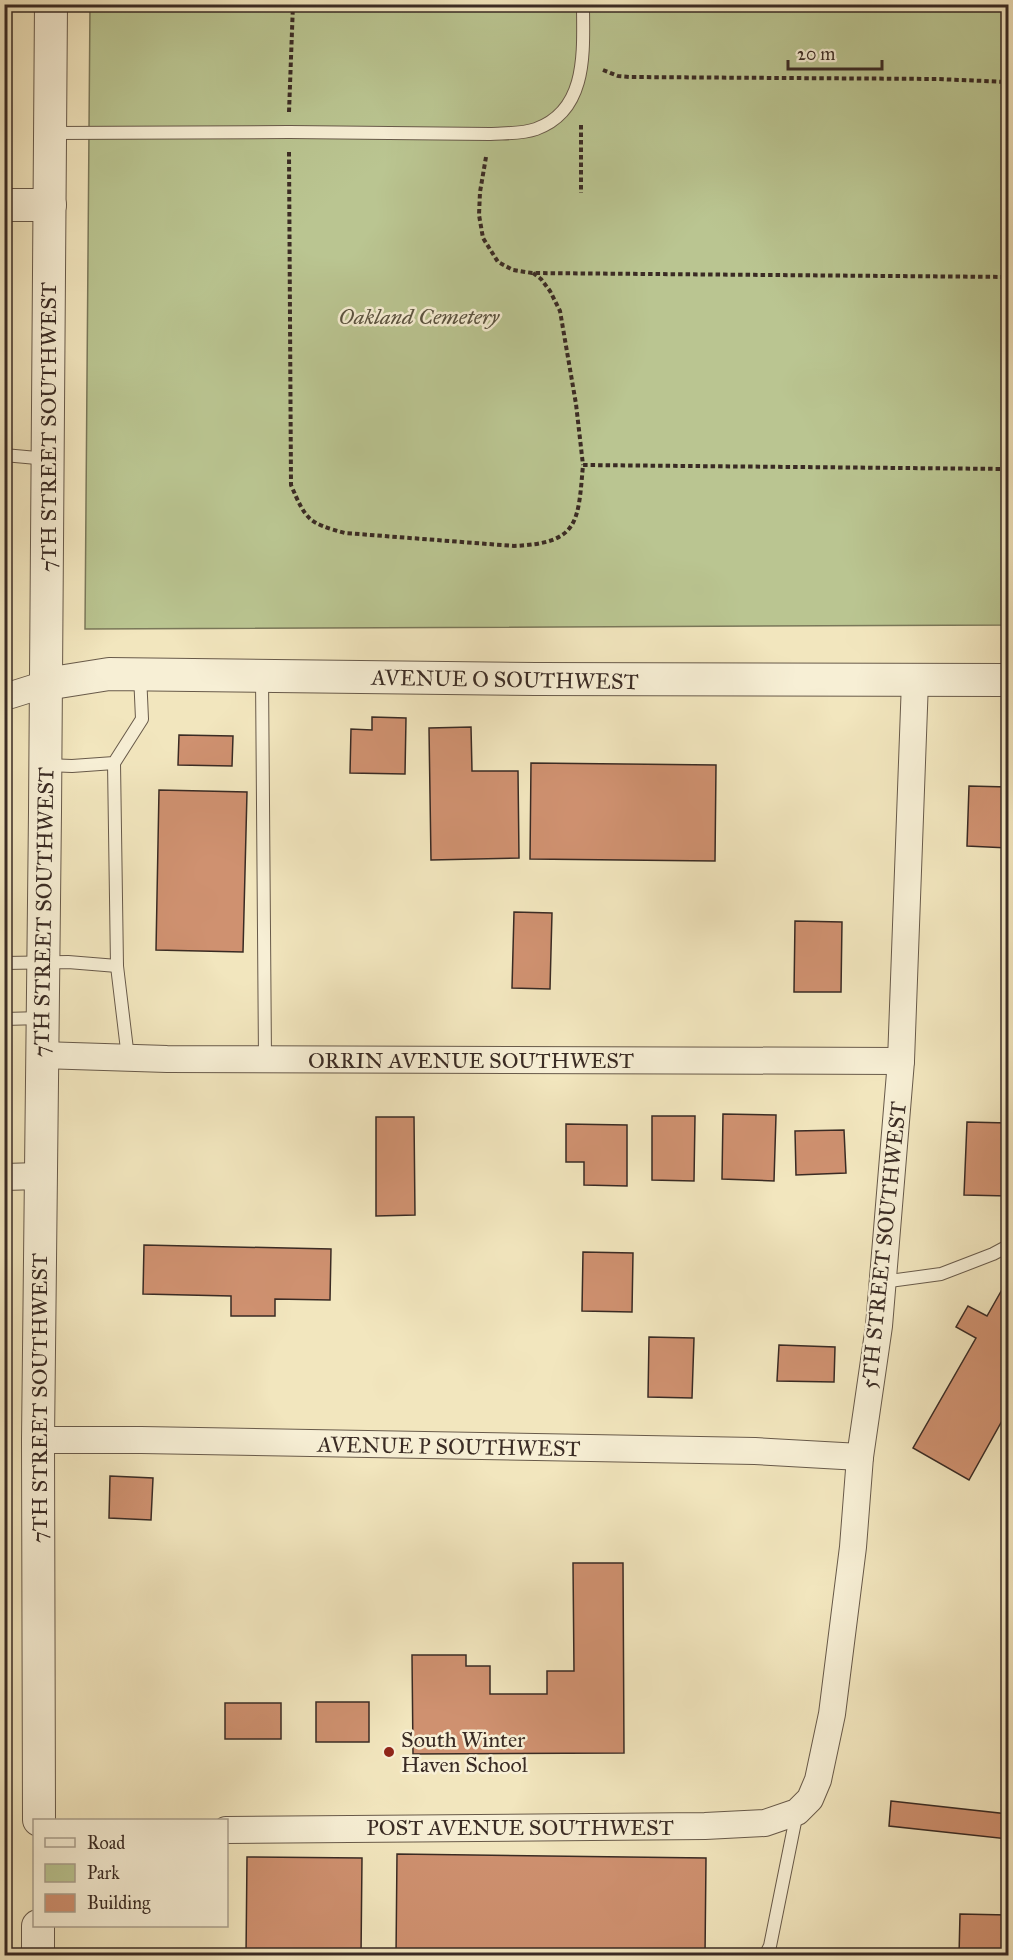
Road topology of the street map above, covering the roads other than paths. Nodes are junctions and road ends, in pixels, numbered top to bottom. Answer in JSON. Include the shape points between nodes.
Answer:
{"nodes":[{"id":1,"x":51,"y":4,"type":"edge"},
{"id":2,"x":583,"y":4,"type":"edge"},
{"id":3,"x":49,"y":133,"type":"junction"},
{"id":4,"x":4,"y":205,"type":"edge"},
{"id":5,"x":50,"y":205,"type":"junction"},
{"id":6,"x":4,"y":455,"type":"edge"},
{"id":7,"x":48,"y":459,"type":"junction"},
{"id":8,"x":140,"y":674,"type":"junction"},
{"id":9,"x":262,"y":676,"type":"junction"},
{"id":10,"x":1008,"y":680,"type":"edge"},
{"id":11,"x":915,"y":681,"type":"junction"},
{"id":12,"x":46,"y":684,"type":"junction"},
{"id":13,"x":4,"y":695,"type":"edge"},
{"id":14,"x":114,"y":763,"type":"junction"},
{"id":15,"x":45,"y":765,"type":"junction"},
{"id":16,"x":43,"y":962,"type":"junction"},
{"id":17,"x":4,"y":963,"type":"edge"},
{"id":18,"x":117,"y":966,"type":"junction"},
{"id":19,"x":42,"y":1018,"type":"junction"},
{"id":20,"x":4,"y":1019,"type":"edge"},
{"id":21,"x":41,"y":1055,"type":"junction"},
{"id":22,"x":128,"y":1058,"type":"junction"},
{"id":23,"x":265,"y":1059,"type":"junction"},
{"id":24,"x":901,"y":1061,"type":"junction"},
{"id":25,"x":40,"y":1176,"type":"junction"},
{"id":26,"x":4,"y":1177,"type":"edge"},
{"id":27,"x":1008,"y":1246,"type":"edge"},
{"id":28,"x":882,"y":1282,"type":"junction"},
{"id":29,"x":38,"y":1440,"type":"junction"},
{"id":30,"x":860,"y":1457,"type":"junction"},
{"id":31,"x":802,"y":1807,"type":"junction"},
{"id":32,"x":39,"y":1819,"type":"edge"},
{"id":33,"x":228,"y":1830,"type":"edge"},
{"id":34,"x":38,"y":1927,"type":"edge"},
{"id":35,"x":38,"y":1956,"type":"edge"},
{"id":36,"x":765,"y":1956,"type":"edge"}],
"edges":[{"from":1,"to":3,"type":"street","name":"7TH STREET SOUTHWEST"},
{"from":2,"to":3,"type":"lane","via":[[583,52],[576,91],[553,119],[537,129],[490,135]]},
{"from":3,"to":5,"type":"street","name":"7TH STREET SOUTHWEST"},
{"from":4,"to":5,"type":"street"},
{"from":5,"to":7,"type":"street","name":"7TH STREET SOUTHWEST"},
{"from":6,"to":7,"type":"lane"},
{"from":7,"to":12,"type":"street","name":"7TH STREET SOUTHWEST"},
{"from":8,"to":9,"type":"street","name":"AVENUE O SOUTHWEST"},
{"from":8,"to":12,"type":"street","name":"AVENUE O SOUTHWEST","via":[[109,674]]},
{"from":8,"to":14,"type":"lane","via":[[142,719]]},
{"from":9,"to":11,"type":"street","name":"AVENUE O SOUTHWEST"},
{"from":9,"to":23,"type":"lane"},
{"from":10,"to":11,"type":"street","name":"AVENUE O SOUTHWEST"},
{"from":11,"to":24,"type":"street","name":"5TH STREET SOUTHWEST"},
{"from":12,"to":13,"type":"street","name":"AVENUE O SOUTHWEST"},
{"from":12,"to":15,"type":"street","name":"7TH STREET SOUTHWEST"},
{"from":14,"to":15,"type":"lane"},
{"from":14,"to":18,"type":"lane"},
{"from":15,"to":16,"type":"street","name":"7TH STREET SOUTHWEST"},
{"from":16,"to":17,"type":"lane"},
{"from":16,"to":18,"type":"lane"},
{"from":16,"to":19,"type":"street","name":"7TH STREET SOUTHWEST"},
{"from":18,"to":22,"type":"lane"},
{"from":19,"to":20,"type":"lane"},
{"from":19,"to":21,"type":"street","name":"7TH STREET SOUTHWEST"},
{"from":21,"to":22,"type":"street","name":"ORRIN AVENUE SOUTHWEST"},
{"from":21,"to":25,"type":"street","name":"7TH STREET SOUTHWEST"},
{"from":22,"to":23,"type":"street","name":"ORRIN AVENUE SOUTHWEST"},
{"from":23,"to":24,"type":"street","name":"ORRIN AVENUE SOUTHWEST"},
{"from":24,"to":28,"type":"street","name":"5TH STREET SOUTHWEST"},
{"from":25,"to":26,"type":"street"},
{"from":25,"to":29,"type":"street","name":"7TH STREET SOUTHWEST"},
{"from":27,"to":28,"type":"lane","via":[[940,1274]]},
{"from":28,"to":30,"type":"street","name":"5TH STREET SOUTHWEST"},
{"from":29,"to":30,"type":"street","name":"AVENUE P SOUTHWEST","via":[[743,1451]]},
{"from":29,"to":32,"type":"street","name":"7TH STREET SOUTHWEST"},
{"from":30,"to":31,"type":"street","name":"5TH STREET SOUTHWEST","via":[[854,1547],[832,1714],[819,1780]]},
{"from":31,"to":33,"type":"street","name":"POST AVENUE SOUTHWEST","via":[[765,1823],[705,1826]]},
{"from":31,"to":36,"type":"lane"},
{"from":34,"to":35,"type":"street"}]}
